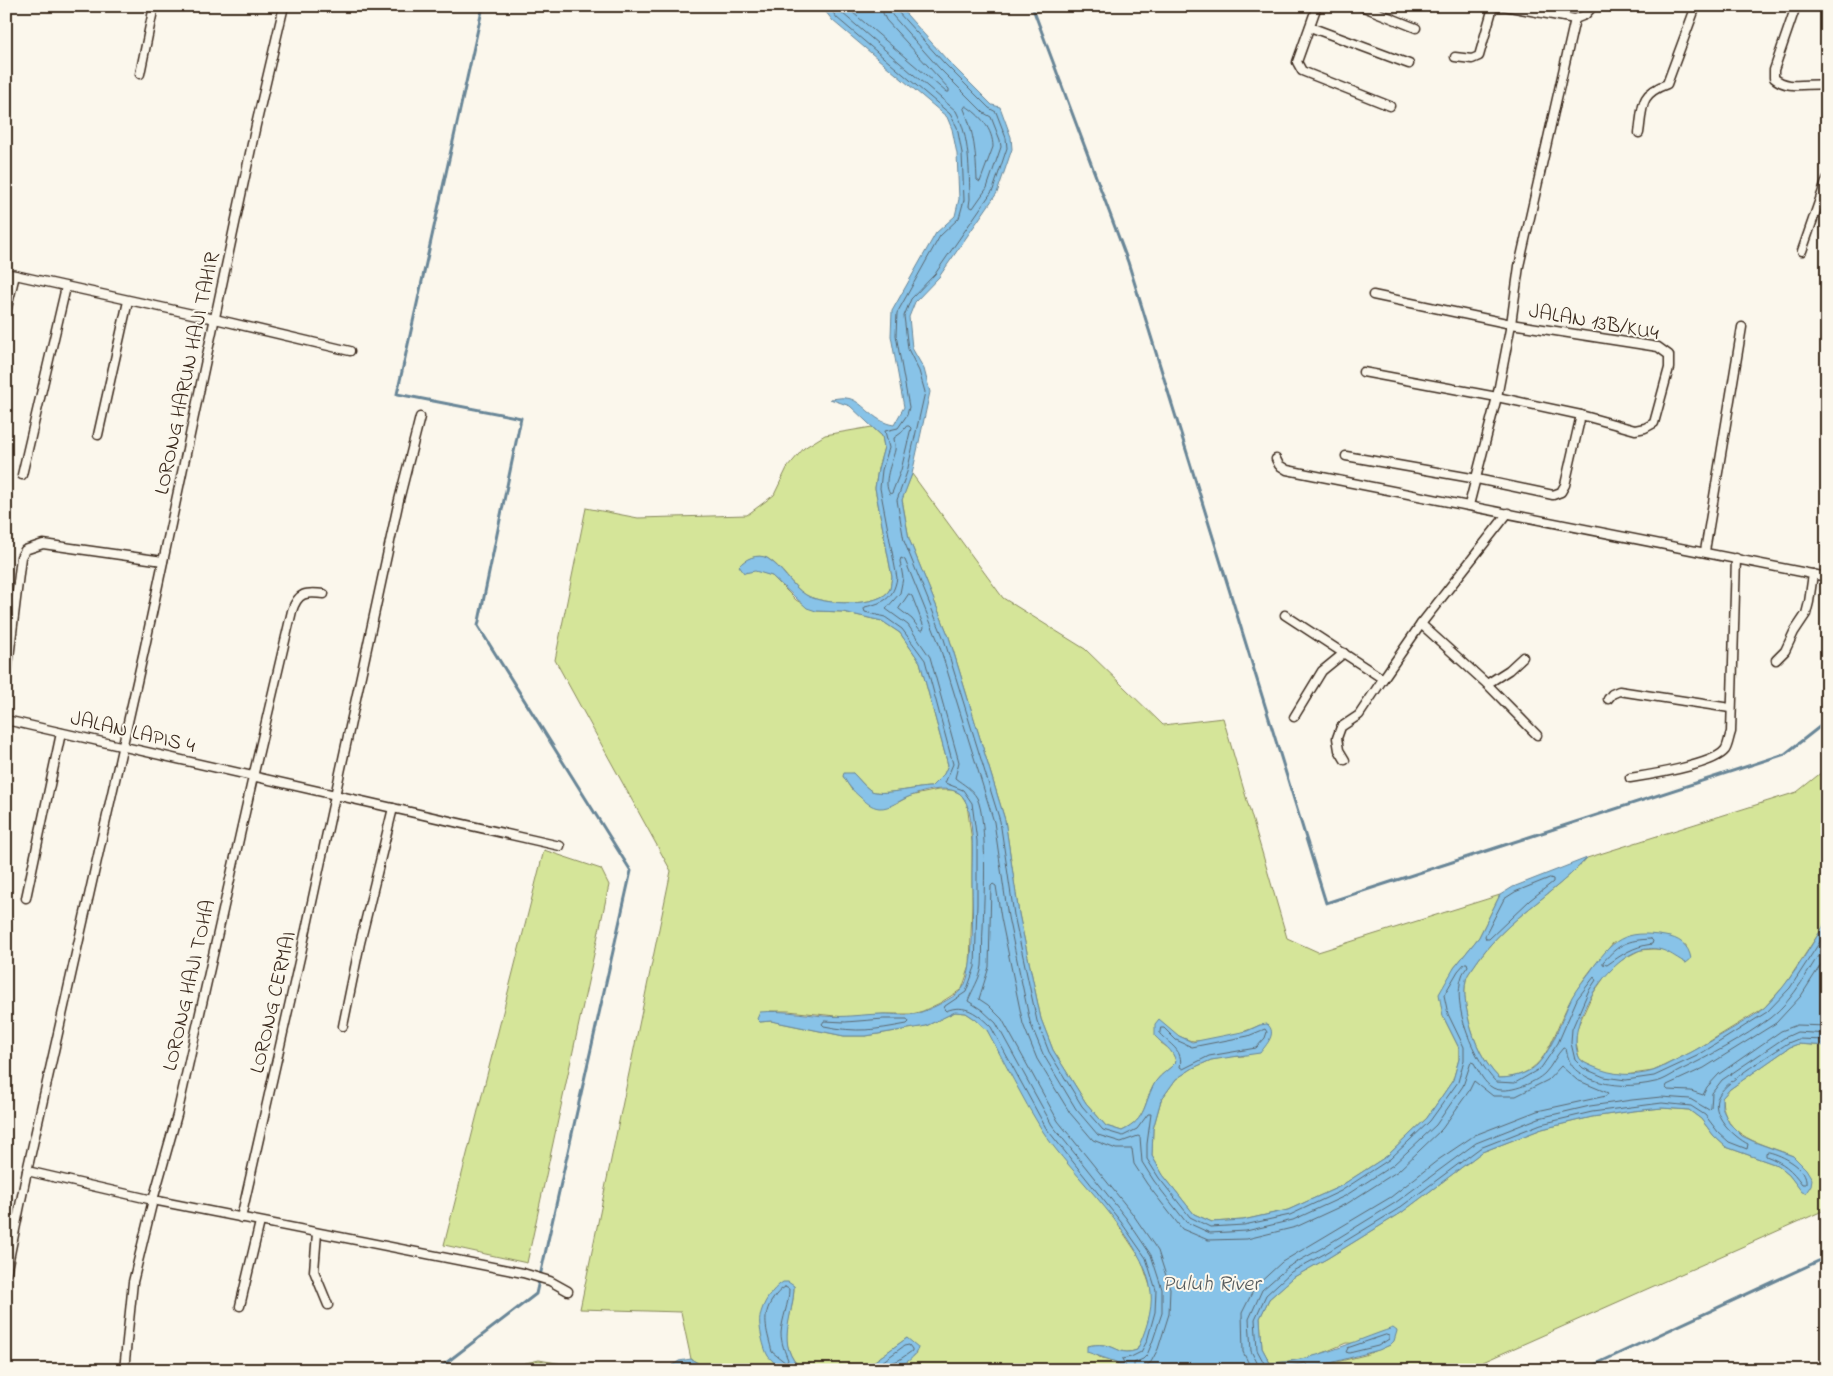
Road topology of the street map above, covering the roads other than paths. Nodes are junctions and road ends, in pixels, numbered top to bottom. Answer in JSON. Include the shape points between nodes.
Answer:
{"nodes":[{"id":1,"x":154,"y":6,"type":"edge"},
{"id":2,"x":284,"y":6,"type":"edge"},
{"id":3,"x":1317,"y":6,"type":"edge"},
{"id":4,"x":1361,"y":6,"type":"edge"},
{"id":5,"x":1503,"y":6,"type":"edge"},
{"id":6,"x":1592,"y":6,"type":"edge"},
{"id":7,"x":1696,"y":6,"type":"edge"},
{"id":8,"x":1796,"y":6,"type":"edge"},
{"id":9,"x":1575,"y":19,"type":"junction"},
{"id":10,"x":1310,"y":27,"type":"junction"},
{"id":11,"x":1416,"y":28,"type":"dead end"},
{"id":12,"x":1455,"y":57,"type":"dead end"},
{"id":13,"x":1409,"y":64,"type":"dead end"},
{"id":14,"x":140,"y":74,"type":"dead end"},
{"id":15,"x":1827,"y":85,"type":"edge"},
{"id":16,"x":1390,"y":106,"type":"dead end"},
{"id":17,"x":1639,"y":133,"type":"dead end"},
{"id":18,"x":1827,"y":179,"type":"edge"},
{"id":19,"x":1802,"y":251,"type":"dead end"},
{"id":20,"x":6,"y":273,"type":"edge"},
{"id":21,"x":15,"y":275,"type":"junction"},
{"id":22,"x":66,"y":287,"type":"junction"},
{"id":23,"x":1373,"y":295,"type":"dead end"},
{"id":24,"x":128,"y":301,"type":"junction"},
{"id":25,"x":6,"y":312,"type":"edge"},
{"id":26,"x":215,"y":319,"type":"junction"},
{"id":27,"x":1511,"y":324,"type":"junction"},
{"id":28,"x":1742,"y":327,"type":"dead end"},
{"id":29,"x":350,"y":352,"type":"dead end"},
{"id":30,"x":1363,"y":372,"type":"dead end"},
{"id":31,"x":1497,"y":397,"type":"junction"},
{"id":32,"x":1581,"y":415,"type":"junction"},
{"id":33,"x":420,"y":417,"type":"dead end"},
{"id":34,"x":98,"y":435,"type":"dead end"},
{"id":35,"x":1346,"y":456,"type":"dead end"},
{"id":36,"x":1276,"y":459,"type":"dead end"},
{"id":37,"x":22,"y":475,"type":"dead end"},
{"id":38,"x":1476,"y":479,"type":"junction"},
{"id":39,"x":1469,"y":505,"type":"junction"},
{"id":40,"x":1508,"y":513,"type":"junction"},
{"id":41,"x":1704,"y":551,"type":"junction"},
{"id":42,"x":1736,"y":558,"type":"junction"},
{"id":43,"x":163,"y":561,"type":"junction"},
{"id":44,"x":1813,"y":574,"type":"junction"},
{"id":45,"x":1827,"y":577,"type":"edge"},
{"id":46,"x":324,"y":594,"type":"dead end"},
{"id":47,"x":1285,"y":615,"type":"dead end"},
{"id":48,"x":1420,"y":624,"type":"junction"},
{"id":49,"x":1344,"y":653,"type":"junction"},
{"id":50,"x":1522,"y":657,"type":"dead end"},
{"id":51,"x":1776,"y":660,"type":"dead end"},
{"id":52,"x":1383,"y":679,"type":"junction"},
{"id":53,"x":6,"y":683,"type":"edge"},
{"id":54,"x":1487,"y":684,"type":"junction"},
{"id":55,"x":1608,"y":699,"type":"dead end"},
{"id":56,"x":1730,"y":708,"type":"junction"},
{"id":57,"x":1294,"y":717,"type":"dead end"},
{"id":58,"x":6,"y":720,"type":"edge"},
{"id":59,"x":62,"y":733,"type":"junction"},
{"id":60,"x":1537,"y":735,"type":"dead end"},
{"id":61,"x":122,"y":747,"type":"junction"},
{"id":62,"x":1345,"y":760,"type":"dead end"},
{"id":63,"x":252,"y":777,"type":"junction"},
{"id":64,"x":1630,"y":778,"type":"dead end"},
{"id":65,"x":336,"y":795,"type":"junction"},
{"id":66,"x":393,"y":808,"type":"junction"},
{"id":67,"x":560,"y":846,"type":"dead end"},
{"id":68,"x":26,"y":898,"type":"dead end"},
{"id":69,"x":343,"y":1026,"type":"dead end"},
{"id":70,"x":27,"y":1171,"type":"junction"},
{"id":71,"x":153,"y":1200,"type":"junction"},
{"id":72,"x":241,"y":1218,"type":"junction"},
{"id":73,"x":260,"y":1222,"type":"junction"},
{"id":74,"x":317,"y":1234,"type":"junction"},
{"id":75,"x":6,"y":1274,"type":"edge"},
{"id":76,"x":568,"y":1291,"type":"dead end"},
{"id":77,"x":328,"y":1305,"type":"dead end"},
{"id":78,"x":240,"y":1306,"type":"dead end"},
{"id":79,"x":124,"y":1370,"type":"edge"}],
"edges":[{"from":1,"to":14,"type":"street"},
{"from":2,"to":26,"type":"street","name":"LORONG HARUN HAJI TAHIR"},
{"from":3,"to":10,"type":"street"},
{"from":4,"to":11,"type":"street"},
{"from":5,"to":9,"type":"street"},
{"from":5,"to":12,"type":"street","via":[[1493,8],[1479,56],[1472,59]]},
{"from":6,"to":9,"type":"street"},
{"from":7,"to":17,"type":"street","via":[[1667,84],[1653,88],[1645,98]]},
{"from":8,"to":15,"type":"street","via":[[1774,78],[1790,86]]},
{"from":9,"to":27,"type":"street","via":[[1519,266]]},
{"from":10,"to":13,"type":"street"},
{"from":10,"to":16,"type":"street","via":[[1297,62],[1302,71]]},
{"from":18,"to":19,"type":"street"},
{"from":20,"to":21,"type":"street"},
{"from":21,"to":22,"type":"street"},
{"from":21,"to":25,"type":"street"},
{"from":22,"to":24,"type":"street"},
{"from":22,"to":37,"type":"street"},
{"from":23,"to":27,"type":"street","name":"JALAN 13B/KU4"},
{"from":24,"to":26,"type":"street"},
{"from":24,"to":34,"type":"street"},
{"from":26,"to":29,"type":"street"},
{"from":26,"to":43,"type":"street","name":"LORONG HARUN HAJI TAHIR"},
{"from":27,"to":31,"type":"street"},
{"from":27,"to":32,"type":"street","name":"JALAN 13B/KU4","via":[[1658,347],[1669,355],[1669,368],[1654,423],[1635,430]]},
{"from":28,"to":41,"type":"street"},
{"from":30,"to":31,"type":"street"},
{"from":31,"to":32,"type":"street"},
{"from":31,"to":38,"type":"street"},
{"from":32,"to":38,"type":"street","via":[[1561,492],[1553,495]]},
{"from":33,"to":65,"type":"street","name":"LORONG CERMAI"},
{"from":35,"to":38,"type":"street"},
{"from":36,"to":39,"type":"street","via":[[1287,470]]},
{"from":38,"to":39,"type":"street"},
{"from":39,"to":40,"type":"street"},
{"from":40,"to":41,"type":"street"},
{"from":40,"to":48,"type":"street"},
{"from":41,"to":42,"type":"street"},
{"from":42,"to":44,"type":"street"},
{"from":42,"to":56,"type":"street"},
{"from":43,"to":53,"type":"street","via":[[43,544],[25,550],[21,557]]},
{"from":43,"to":61,"type":"street","name":"LORONG HARUN HAJI TAHIR"},
{"from":44,"to":45,"type":"street"},
{"from":44,"to":51,"type":"street","via":[[1806,614],[1785,651]]},
{"from":46,"to":63,"type":"street","name":"LORONG HAJI TOHA","via":[[310,592],[296,599]]},
{"from":47,"to":49,"type":"street"},
{"from":48,"to":52,"type":"street"},
{"from":48,"to":54,"type":"street"},
{"from":49,"to":52,"type":"street"},
{"from":49,"to":57,"type":"street","via":[[1322,671]]},
{"from":50,"to":54,"type":"street"},
{"from":52,"to":62,"type":"street","via":[[1359,716],[1341,727],[1336,738]]},
{"from":54,"to":60,"type":"street"},
{"from":55,"to":56,"type":"street","via":[[1619,691]]},
{"from":56,"to":64,"type":"street","via":[[1731,732],[1726,750],[1717,757],[1669,772]]},
{"from":58,"to":59,"type":"street","name":"JALAN LAPIS 4"},
{"from":59,"to":61,"type":"street","name":"JALAN LAPIS 4"},
{"from":59,"to":68,"type":"street"},
{"from":61,"to":63,"type":"street","name":"JALAN LAPIS 4"},
{"from":61,"to":70,"type":"street","name":"LORONG HARUN HAJI TAHIR"},
{"from":63,"to":65,"type":"street","name":"JALAN LAPIS 4"},
{"from":63,"to":71,"type":"street","name":"LORONG HAJI TOHA","via":[[176,1116]]},
{"from":65,"to":66,"type":"street","name":"JALAN LAPIS 4"},
{"from":65,"to":72,"type":"street","name":"LORONG CERMAI"},
{"from":66,"to":67,"type":"street","name":"JALAN LAPIS 4"},
{"from":66,"to":69,"type":"street"},
{"from":70,"to":71,"type":"street"},
{"from":70,"to":75,"type":"street","name":"LORONG HARUN HAJI TAHIR"},
{"from":71,"to":72,"type":"street"},
{"from":71,"to":79,"type":"street","name":"LORONG HAJI TOHA","via":[[133,1282]]},
{"from":72,"to":73,"type":"street"},
{"from":73,"to":74,"type":"street"},
{"from":73,"to":78,"type":"street"},
{"from":74,"to":76,"type":"street","via":[[523,1273],[550,1281]]},
{"from":74,"to":77,"type":"street","via":[[314,1271]]}]}
